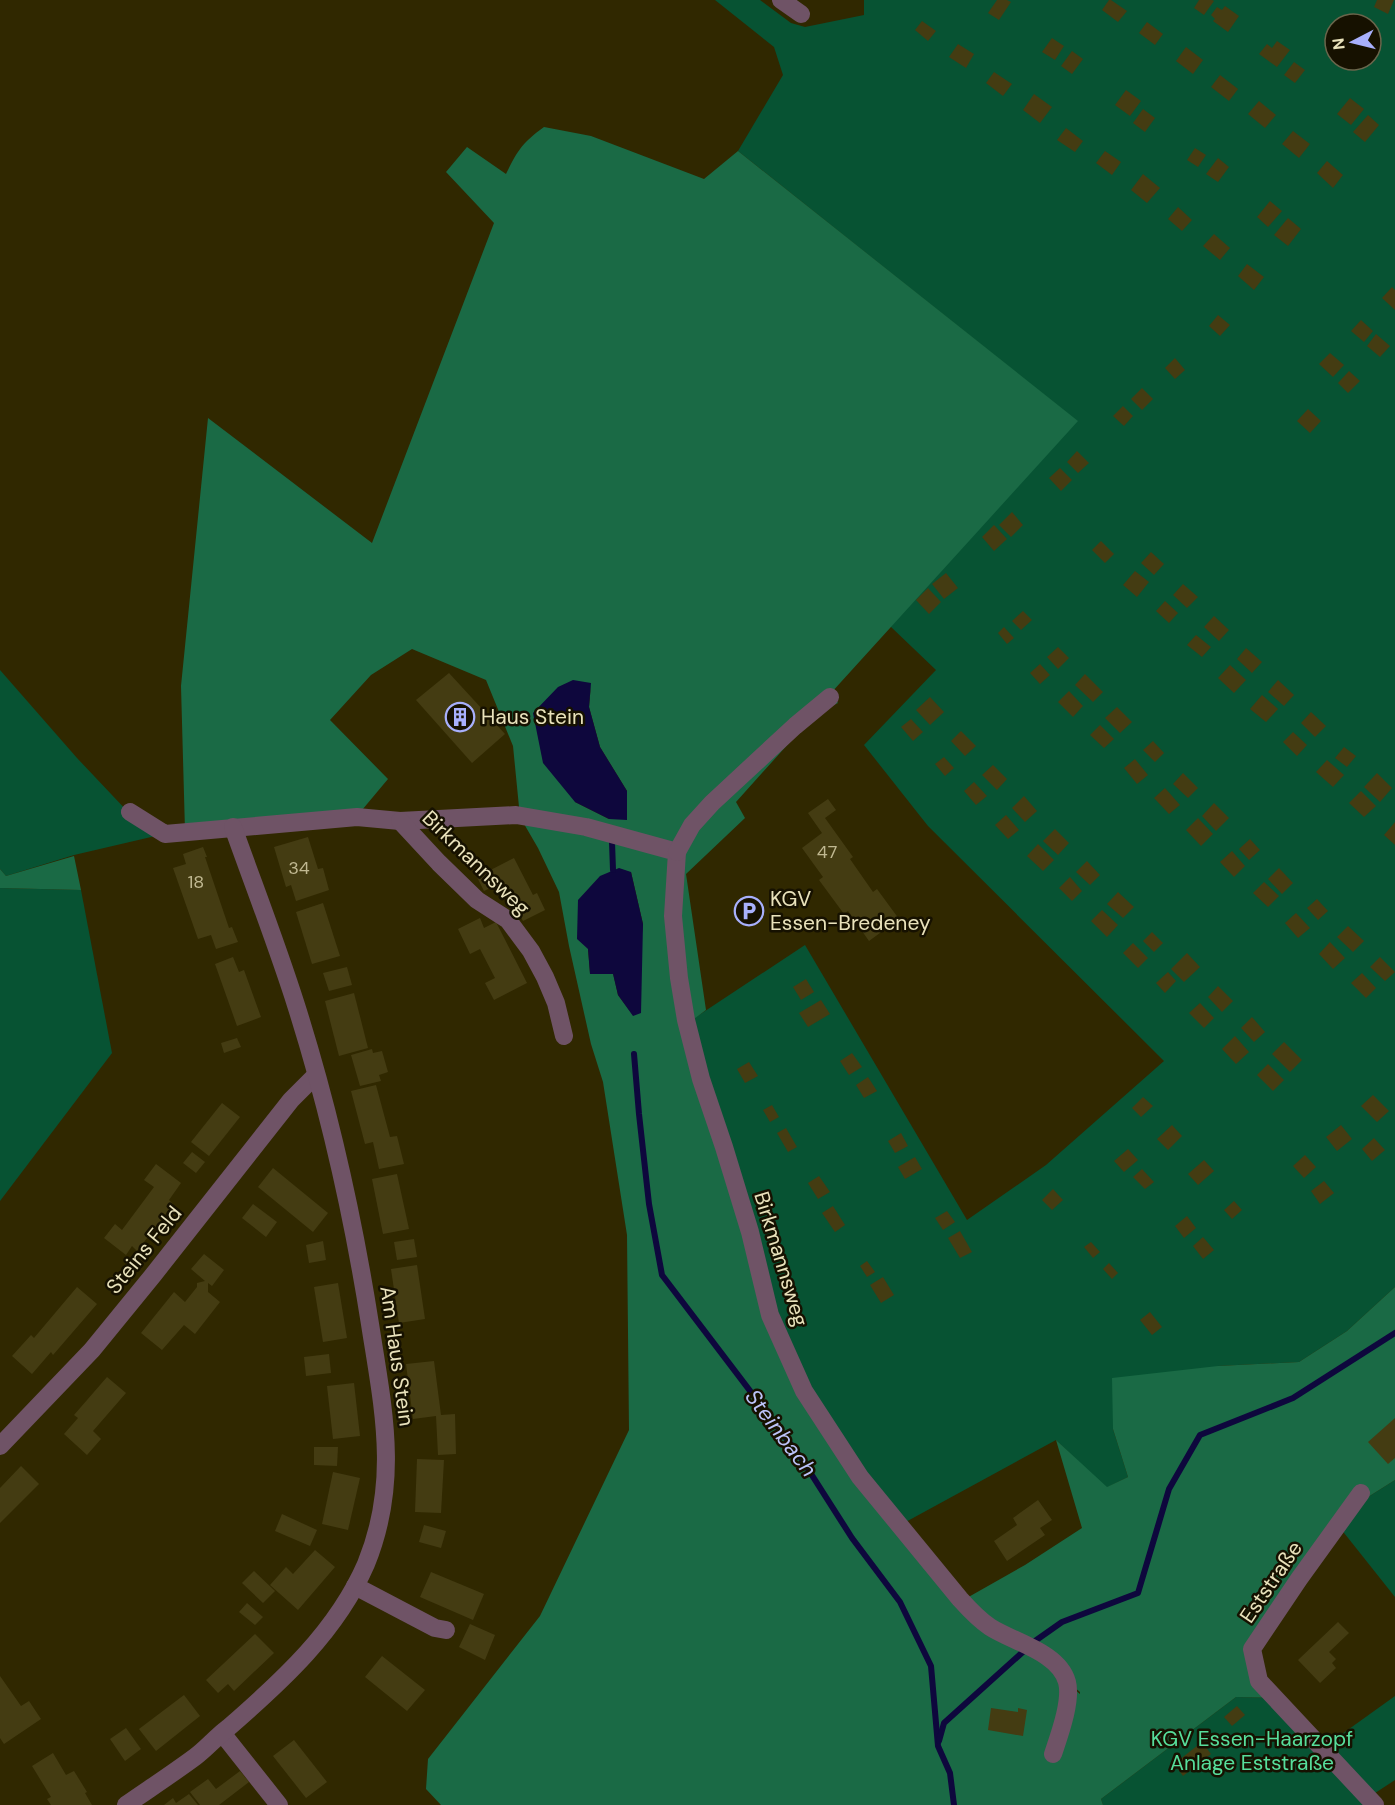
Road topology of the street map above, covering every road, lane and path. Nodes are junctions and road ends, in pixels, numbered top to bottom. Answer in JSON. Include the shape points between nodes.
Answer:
{"nodes":[{"id":1,"x":781,"y":0,"type":"edge"},
{"id":2,"x":801,"y":15,"type":"dead end"},
{"id":3,"x":830,"y":697,"type":"dead end"},
{"id":4,"x":130,"y":812,"type":"dead end"},
{"id":5,"x":400,"y":821,"type":"junction"},
{"id":6,"x":233,"y":827,"type":"junction"},
{"id":7,"x":677,"y":852,"type":"junction"},
{"id":8,"x":564,"y":1036,"type":"dead end"},
{"id":9,"x":316,"y":1075,"type":"junction"},
{"id":10,"x":0,"y":1446,"type":"edge"},
{"id":11,"x":1361,"y":1492,"type":"dead end"},
{"id":12,"x":355,"y":1586,"type":"junction"},
{"id":13,"x":446,"y":1630,"type":"dead end"},
{"id":14,"x":222,"y":1733,"type":"junction"},
{"id":15,"x":1053,"y":1754,"type":"dead end"},
{"id":16,"x":126,"y":1805,"type":"edge"},
{"id":17,"x":279,"y":1805,"type":"edge"},
{"id":18,"x":1375,"y":1805,"type":"edge"}],
"edges":[{"from":1,"to":2,"type":"street"},
{"from":3,"to":7,"type":"street","name":"Birkmannsweg","via":[[712,803],[692,825]]},
{"from":4,"to":6,"type":"street","name":"Birkmannsweg","via":[[165,834]]},
{"from":5,"to":6,"type":"street","name":"Birkmannsweg","via":[[357,817]]},
{"from":5,"to":7,"type":"street","name":"Birkmannsweg","via":[[516,815],[586,827]]},
{"from":5,"to":8,"type":"street","name":"Birkmannsweg","via":[[477,900],[508,921],[531,951],[556,1003]]},
{"from":6,"to":9,"type":"street","name":"Am Haus Stein","via":[[296,1005]]},
{"from":7,"to":15,"type":"street","name":"Birkmannsweg","via":[[673,916],[679,978],[690,1000],[701,1078],[750,1232],[770,1315],[804,1391],[860,1476],[973,1614],[1034,1648],[1062,1671],[1068,1683],[1067,1702]]},
{"from":9,"to":10,"type":"street","name":"Steins Feld","via":[[291,1100],[92,1350]]},
{"from":9,"to":12,"type":"street","name":"Am Haus Stein","via":[[360,1264],[386,1425],[384,1503]]},
{"from":11,"to":18,"type":"street","name":"Eststraße","via":[[1252,1649],[1259,1682]]},
{"from":12,"to":13,"type":"street"},
{"from":12,"to":14,"type":"street","name":"Am Haus Stein","via":[[310,1650]]},
{"from":14,"to":16,"type":"street","name":"Am Haus Stein","via":[[197,1756]]},
{"from":14,"to":17,"type":"street"}]}
